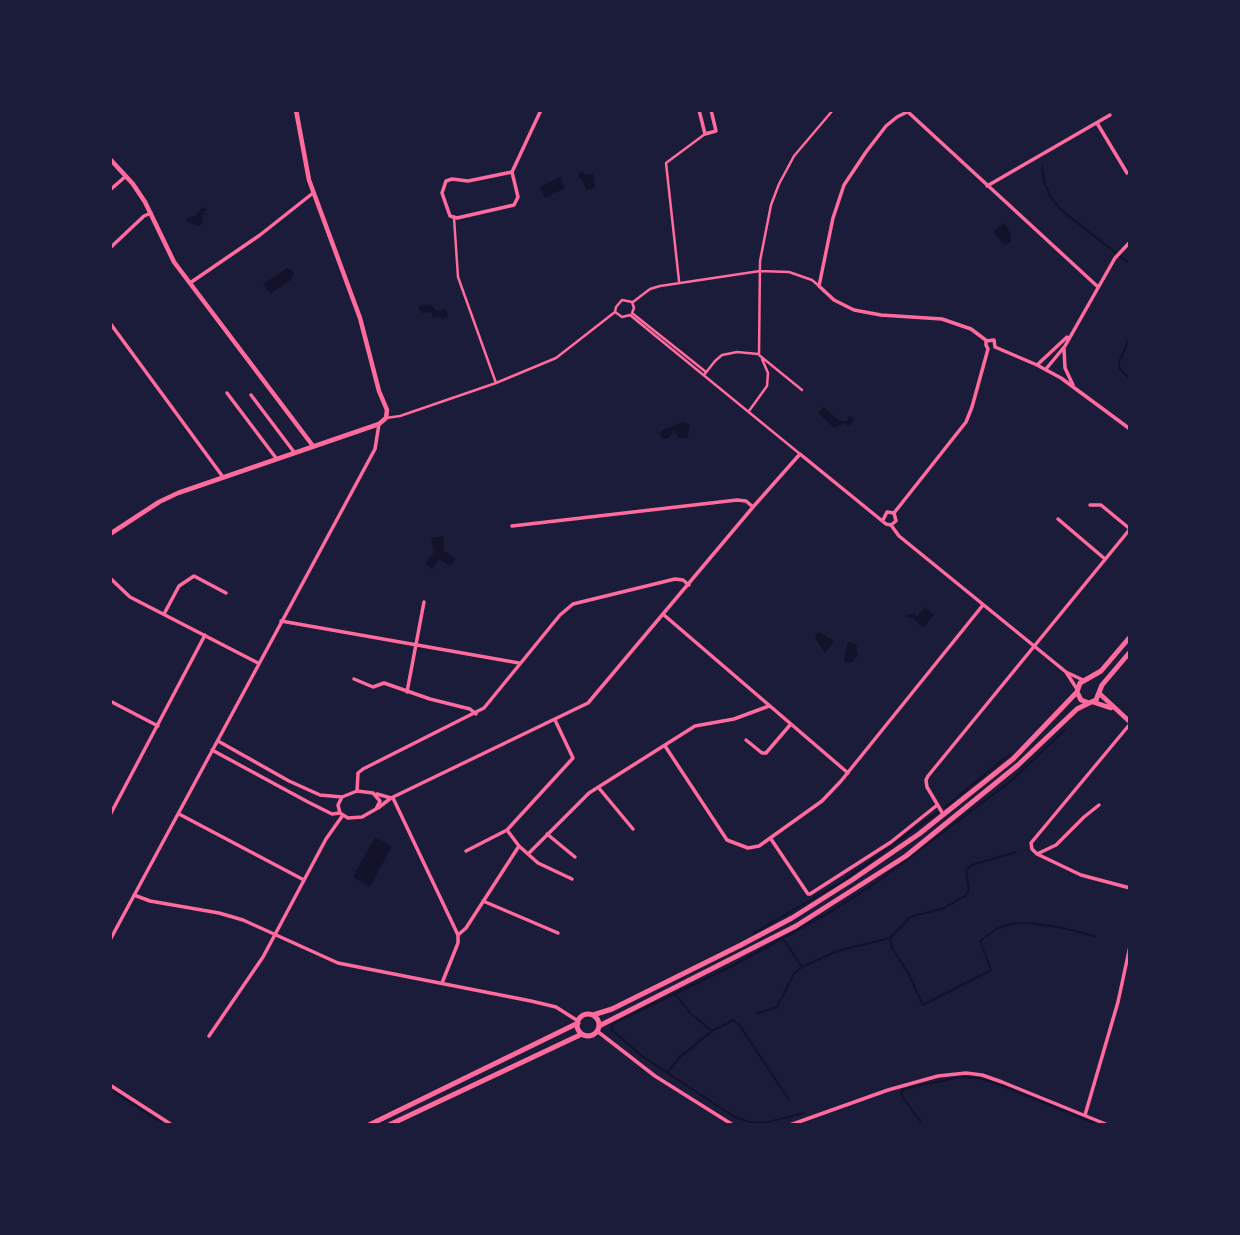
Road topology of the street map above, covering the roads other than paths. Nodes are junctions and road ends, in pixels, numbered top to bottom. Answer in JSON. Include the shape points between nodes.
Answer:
{"nodes":[{"id":1,"x":296,"y":110,"type":"edge"},
{"id":2,"x":541,"y":110,"type":"edge"},
{"id":3,"x":699,"y":110,"type":"edge"},
{"id":4,"x":711,"y":110,"type":"edge"},
{"id":5,"x":833,"y":110,"type":"edge"},
{"id":6,"x":908,"y":111,"type":"edge"},
{"id":7,"x":1110,"y":115,"type":"dead end"},
{"id":8,"x":1097,"y":123,"type":"junction"},
{"id":9,"x":705,"y":134,"type":"junction"},
{"id":10,"x":110,"y":159,"type":"edge"},
{"id":11,"x":512,"y":172,"type":"junction"},
{"id":12,"x":1127,"y":173,"type":"dead end"},
{"id":13,"x":126,"y":176,"type":"junction"},
{"id":14,"x":987,"y":186,"type":"junction"},
{"id":15,"x":110,"y":190,"type":"edge"},
{"id":16,"x":313,"y":193,"type":"junction"},
{"id":17,"x":151,"y":213,"type":"junction"},
{"id":18,"x":454,"y":218,"type":"junction"},
{"id":19,"x":1130,"y":242,"type":"edge"},
{"id":20,"x":110,"y":248,"type":"edge"},
{"id":21,"x":760,"y":271,"type":"junction"},
{"id":22,"x":678,"y":281,"type":"junction"},
{"id":23,"x":190,"y":283,"type":"junction"},
{"id":24,"x":819,"y":286,"type":"junction"},
{"id":25,"x":1097,"y":286,"type":"junction"},
{"id":26,"x":632,"y":302,"type":"junction"},
{"id":27,"x":615,"y":312,"type":"junction"},
{"id":28,"x":631,"y":314,"type":"junction"},
{"id":29,"x":110,"y":323,"type":"edge"},
{"id":30,"x":1069,"y":336,"type":"junction"},
{"id":31,"x":987,"y":341,"type":"junction"},
{"id":32,"x":1065,"y":346,"type":"junction"},
{"id":33,"x":996,"y":347,"type":"junction"},
{"id":34,"x":988,"y":349,"type":"junction"},
{"id":35,"x":759,"y":355,"type":"junction"},
{"id":36,"x":1037,"y":365,"type":"junction"},
{"id":37,"x":1046,"y":369,"type":"junction"},
{"id":38,"x":705,"y":373,"type":"junction"},
{"id":39,"x":496,"y":383,"type":"junction"},
{"id":40,"x":1074,"y":387,"type":"junction"},
{"id":41,"x":802,"y":390,"type":"dead end"},
{"id":42,"x":227,"y":393,"type":"dead end"},
{"id":43,"x":251,"y":395,"type":"dead end"},
{"id":44,"x":750,"y":411,"type":"junction"},
{"id":45,"x":386,"y":418,"type":"junction"},
{"id":46,"x":380,"y":424,"type":"junction"},
{"id":47,"x":1130,"y":429,"type":"edge"},
{"id":48,"x":313,"y":446,"type":"junction"},
{"id":49,"x":293,"y":452,"type":"junction"},
{"id":50,"x":800,"y":454,"type":"junction"},
{"id":51,"x":276,"y":458,"type":"junction"},
{"id":52,"x":223,"y":477,"type":"junction"},
{"id":53,"x":1090,"y":505,"type":"dead end"},
{"id":54,"x":753,"y":507,"type":"junction"},
{"id":55,"x":894,"y":513,"type":"junction"},
{"id":56,"x":1058,"y":519,"type":"dead end"},
{"id":57,"x":883,"y":520,"type":"junction"},
{"id":58,"x":891,"y":525,"type":"junction"},
{"id":59,"x":512,"y":526,"type":"dead end"},
{"id":60,"x":1130,"y":529,"type":"edge"},
{"id":61,"x":110,"y":534,"type":"edge"},
{"id":62,"x":1105,"y":559,"type":"junction"},
{"id":63,"x":110,"y":579,"type":"edge"},
{"id":64,"x":690,"y":585,"type":"junction"},
{"id":65,"x":226,"y":593,"type":"dead end"},
{"id":66,"x":424,"y":602,"type":"dead end"},
{"id":67,"x":983,"y":605,"type":"junction"},
{"id":68,"x":164,"y":614,"type":"junction"},
{"id":69,"x":664,"y":615,"type":"junction"},
{"id":70,"x":281,"y":621,"type":"junction"},
{"id":71,"x":205,"y":635,"type":"junction"},
{"id":72,"x":1130,"y":637,"type":"edge"},
{"id":73,"x":417,"y":645,"type":"junction"},
{"id":74,"x":1035,"y":646,"type":"junction"},
{"id":75,"x":1130,"y":652,"type":"edge"},
{"id":76,"x":258,"y":663,"type":"junction"},
{"id":77,"x":519,"y":663,"type":"junction"},
{"id":78,"x":1066,"y":672,"type":"junction"},
{"id":79,"x":354,"y":680,"type":"dead end"},
{"id":80,"x":1087,"y":680,"type":"junction"},
{"id":81,"x":1077,"y":691,"type":"junction"},
{"id":82,"x":407,"y":692,"type":"junction"},
{"id":83,"x":1100,"y":693,"type":"junction"},
{"id":84,"x":110,"y":701,"type":"edge"},
{"id":85,"x":1091,"y":702,"type":"junction"},
{"id":86,"x":769,"y":706,"type":"junction"},
{"id":87,"x":1115,"y":710,"type":"junction"},
{"id":88,"x":476,"y":714,"type":"junction"},
{"id":89,"x":555,"y":720,"type":"junction"},
{"id":90,"x":1130,"y":723,"type":"edge"},
{"id":91,"x":790,"y":724,"type":"junction"},
{"id":92,"x":158,"y":726,"type":"junction"},
{"id":93,"x":746,"y":740,"type":"dead end"},
{"id":94,"x":217,"y":741,"type":"junction"},
{"id":95,"x":666,"y":746,"type":"junction"},
{"id":96,"x":212,"y":750,"type":"junction"},
{"id":97,"x":848,"y":773,"type":"junction"},
{"id":98,"x":598,"y":787,"type":"junction"},
{"id":99,"x":356,"y":791,"type":"junction"},
{"id":100,"x":373,"y":793,"type":"junction"},
{"id":101,"x":342,"y":797,"type":"junction"},
{"id":102,"x":392,"y":798,"type":"junction"},
{"id":103,"x":936,"y":805,"type":"junction"},
{"id":104,"x":1099,"y":805,"type":"dead end"},
{"id":105,"x":376,"y":809,"type":"junction"},
{"id":106,"x":178,"y":814,"type":"junction"},
{"id":107,"x":341,"y":814,"type":"junction"},
{"id":108,"x":110,"y":815,"type":"edge"},
{"id":109,"x":944,"y":815,"type":"junction"},
{"id":110,"x":633,"y":829,"type":"dead end"},
{"id":111,"x":507,"y":830,"type":"junction"},
{"id":112,"x":547,"y":834,"type":"junction"},
{"id":113,"x":771,"y":839,"type":"junction"},
{"id":114,"x":519,"y":846,"type":"junction"},
{"id":115,"x":466,"y":851,"type":"dead end"},
{"id":116,"x":529,"y":853,"type":"junction"},
{"id":117,"x":1037,"y":853,"type":"junction"},
{"id":118,"x":575,"y":857,"type":"dead end"},
{"id":119,"x":572,"y":879,"type":"dead end"},
{"id":120,"x":304,"y":880,"type":"junction"},
{"id":121,"x":1130,"y":888,"type":"edge"},
{"id":122,"x":134,"y":895,"type":"junction"},
{"id":123,"x":483,"y":901,"type":"junction"},
{"id":124,"x":558,"y":933,"type":"dead end"},
{"id":125,"x":275,"y":935,"type":"junction"},
{"id":126,"x":458,"y":935,"type":"junction"},
{"id":127,"x":110,"y":940,"type":"edge"},
{"id":128,"x":1130,"y":946,"type":"edge"},
{"id":129,"x":442,"y":983,"type":"junction"},
{"id":130,"x":593,"y":1015,"type":"junction"},
{"id":131,"x":578,"y":1022,"type":"junction"},
{"id":132,"x":598,"y":1028,"type":"junction"},
{"id":133,"x":582,"y":1034,"type":"junction"},
{"id":134,"x":209,"y":1036,"type":"dead end"},
{"id":135,"x":110,"y":1085,"type":"edge"},
{"id":136,"x":1085,"y":1115,"type":"junction"},
{"id":137,"x":172,"y":1125,"type":"edge"},
{"id":138,"x":369,"y":1125,"type":"edge"},
{"id":139,"x":389,"y":1125,"type":"edge"},
{"id":140,"x":733,"y":1125,"type":"edge"},
{"id":141,"x":790,"y":1125,"type":"edge"},
{"id":142,"x":1108,"y":1125,"type":"edge"}],
"edges":[{"from":1,"to":16,"type":"street"},
{"from":2,"to":11,"type":"street"},
{"from":3,"to":9,"type":"street"},
{"from":4,"to":9,"type":"street","via":[[716,131]]},
{"from":5,"to":21,"type":"street","via":[[794,156],[779,184]]},
{"from":6,"to":14,"type":"street"},
{"from":6,"to":24,"type":"street","via":[[886,126],[844,185]]},
{"from":7,"to":8,"type":"street"},
{"from":8,"to":12,"type":"street"},
{"from":8,"to":14,"type":"street"},
{"from":9,"to":22,"type":"street","via":[[666,163]]},
{"from":10,"to":13,"type":"street"},
{"from":11,"to":18,"type":"street","via":[[518,197],[514,205]]},
{"from":11,"to":18,"type":"street","via":[[446,181],[442,193],[448,214]]},
{"from":13,"to":15,"type":"street"},
{"from":13,"to":17,"type":"street"},
{"from":14,"to":25,"type":"street"},
{"from":16,"to":23,"type":"street"},
{"from":16,"to":45,"type":"street","via":[[360,318]]},
{"from":17,"to":20,"type":"street"},
{"from":17,"to":23,"type":"street","via":[[170,255]]},
{"from":18,"to":39,"type":"street","via":[[458,277]]},
{"from":19,"to":25,"type":"street"},
{"from":21,"to":22,"type":"street"},
{"from":21,"to":24,"type":"street","via":[[789,272]]},
{"from":21,"to":35,"type":"street"},
{"from":22,"to":26,"type":"street","via":[[650,289]]},
{"from":23,"to":48,"type":"street"},
{"from":24,"to":31,"type":"street","via":[[853,310],[942,319],[971,329]]},
{"from":25,"to":30,"type":"street"},
{"from":26,"to":27,"type":"street","via":[[622,300]]},
{"from":26,"to":28,"type":"street"},
{"from":27,"to":28,"type":"street","via":[[622,317]]},
{"from":27,"to":39,"type":"street","via":[[556,358]]},
{"from":28,"to":38,"type":"street"},
{"from":29,"to":52,"type":"street"},
{"from":30,"to":32,"type":"street"},
{"from":30,"to":36,"type":"street"},
{"from":31,"to":33,"type":"street","via":[[994,340]]},
{"from":31,"to":34,"type":"street"},
{"from":32,"to":37,"type":"street"},
{"from":32,"to":40,"type":"street","via":[[1065,368]]},
{"from":33,"to":34,"type":"street"},
{"from":33,"to":36,"type":"street"},
{"from":34,"to":55,"type":"street","via":[[966,422]]},
{"from":35,"to":38,"type":"street","via":[[727,354]]},
{"from":35,"to":41,"type":"street"},
{"from":35,"to":44,"type":"street","via":[[766,368],[766,386]]},
{"from":36,"to":37,"type":"street"},
{"from":37,"to":40,"type":"street"},
{"from":38,"to":44,"type":"street"},
{"from":39,"to":45,"type":"street"},
{"from":40,"to":47,"type":"street"},
{"from":42,"to":51,"type":"street"},
{"from":43,"to":49,"type":"street"},
{"from":44,"to":50,"type":"street"},
{"from":45,"to":46,"type":"street"},
{"from":46,"to":48,"type":"street"},
{"from":46,"to":70,"type":"street","via":[[375,449]]},
{"from":48,"to":49,"type":"street"},
{"from":49,"to":51,"type":"street"},
{"from":50,"to":54,"type":"street"},
{"from":50,"to":57,"type":"street"},
{"from":51,"to":52,"type":"street"},
{"from":52,"to":61,"type":"street","via":[[159,502]]},
{"from":53,"to":60,"type":"street","via":[[1101,505]]},
{"from":54,"to":59,"type":"street","via":[[737,499]]},
{"from":54,"to":64,"type":"street"},
{"from":55,"to":57,"type":"street","via":[[886,513]]},
{"from":55,"to":58,"type":"street","via":[[896,521]]},
{"from":56,"to":62,"type":"street"},
{"from":57,"to":58,"type":"street"},
{"from":58,"to":67,"type":"street"},
{"from":60,"to":62,"type":"street"},
{"from":62,"to":74,"type":"street"},
{"from":63,"to":68,"type":"street","via":[[130,597]]},
{"from":64,"to":69,"type":"street"},
{"from":64,"to":77,"type":"street","via":[[675,579],[573,604]]},
{"from":65,"to":68,"type":"street","via":[[194,576],[179,586]]},
{"from":66,"to":73,"type":"street"},
{"from":67,"to":74,"type":"street"},
{"from":67,"to":97,"type":"street"},
{"from":68,"to":71,"type":"street"},
{"from":69,"to":86,"type":"street"},
{"from":69,"to":89,"type":"street","via":[[598,694]]},
{"from":70,"to":73,"type":"street"},
{"from":70,"to":76,"type":"street"},
{"from":71,"to":76,"type":"street"},
{"from":71,"to":92,"type":"street"},
{"from":72,"to":80,"type":"main road","via":[[1101,671]]},
{"from":73,"to":77,"type":"street"},
{"from":73,"to":82,"type":"street"},
{"from":74,"to":78,"type":"street"},
{"from":74,"to":103,"type":"street","via":[[928,776],[927,788]]},
{"from":75,"to":83,"type":"main road"},
{"from":76,"to":94,"type":"street"},
{"from":77,"to":88,"type":"street"},
{"from":78,"to":80,"type":"street"},
{"from":78,"to":81,"type":"street"},
{"from":79,"to":82,"type":"street","via":[[373,687],[384,683]]},
{"from":80,"to":81,"type":"main road"},
{"from":80,"to":83,"type":"main road","via":[[1098,684]]},
{"from":81,"to":85,"type":"main road","via":[[1081,700]]},
{"from":81,"to":109,"type":"main road","via":[[1013,759]]},
{"from":82,"to":88,"type":"street"},
{"from":83,"to":85,"type":"main road"},
{"from":83,"to":87,"type":"street"},
{"from":84,"to":92,"type":"street"},
{"from":85,"to":87,"type":"street"},
{"from":85,"to":132,"type":"main road","via":[[1077,709],[1018,765],[896,863],[796,926]]},
{"from":86,"to":91,"type":"street"},
{"from":86,"to":95,"type":"street","via":[[695,726]]},
{"from":87,"to":90,"type":"street"},
{"from":88,"to":99,"type":"street","via":[[363,769],[358,773]]},
{"from":89,"to":102,"type":"street"},
{"from":89,"to":111,"type":"street","via":[[573,758]]},
{"from":90,"to":117,"type":"street","via":[[1031,843]]},
{"from":91,"to":93,"type":"street","via":[[766,753]]},
{"from":91,"to":97,"type":"street"},
{"from":92,"to":108,"type":"street"},
{"from":94,"to":96,"type":"street"},
{"from":94,"to":101,"type":"street","via":[[320,795]]},
{"from":95,"to":98,"type":"street"},
{"from":95,"to":113,"type":"street","via":[[727,840],[748,848]]},
{"from":96,"to":106,"type":"street"},
{"from":96,"to":107,"type":"street","via":[[332,814]]},
{"from":97,"to":113,"type":"street","via":[[822,801]]},
{"from":98,"to":110,"type":"street"},
{"from":98,"to":112,"type":"street"},
{"from":99,"to":100,"type":"street"},
{"from":99,"to":101,"type":"street"},
{"from":100,"to":102,"type":"street"},
{"from":100,"to":105,"type":"street","via":[[380,801]]},
{"from":101,"to":107,"type":"street","via":[[338,805]]},
{"from":102,"to":105,"type":"street"},
{"from":102,"to":126,"type":"street"},
{"from":103,"to":109,"type":"street"},
{"from":103,"to":113,"type":"street","via":[[891,842],[810,894]]},
{"from":104,"to":117,"type":"street","via":[[1056,845]]},
{"from":105,"to":107,"type":"street","via":[[354,819]]},
{"from":106,"to":120,"type":"street"},
{"from":106,"to":122,"type":"street"},
{"from":107,"to":120,"type":"street"},
{"from":109,"to":130,"type":"main road","via":[[792,918]]},
{"from":111,"to":114,"type":"street"},
{"from":111,"to":115,"type":"street"},
{"from":112,"to":116,"type":"street"},
{"from":112,"to":118,"type":"street"},
{"from":114,"to":116,"type":"street"},
{"from":114,"to":123,"type":"street"},
{"from":116,"to":119,"type":"street","via":[[538,863]]},
{"from":117,"to":121,"type":"street","via":[[1081,875]]},
{"from":120,"to":125,"type":"street"},
{"from":122,"to":125,"type":"street","via":[[219,913]]},
{"from":122,"to":127,"type":"street"},
{"from":123,"to":124,"type":"street"},
{"from":123,"to":126,"type":"street"},
{"from":125,"to":129,"type":"street","via":[[338,964]]},
{"from":125,"to":134,"type":"street"},
{"from":126,"to":129,"type":"street"},
{"from":128,"to":136,"type":"street"},
{"from":129,"to":131,"type":"street","via":[[546,1004]]},
{"from":130,"to":131,"type":"main road"},
{"from":130,"to":132,"type":"main road"},
{"from":131,"to":133,"type":"main road"},
{"from":131,"to":138,"type":"main road"},
{"from":132,"to":133,"type":"main road","via":[[589,1036]]},
{"from":132,"to":140,"type":"street","via":[[664,1082]]},
{"from":133,"to":139,"type":"main road"},
{"from":135,"to":137,"type":"street"},
{"from":136,"to":141,"type":"street","via":[[992,1078],[967,1073],[888,1090]]},
{"from":136,"to":142,"type":"street"}]}
